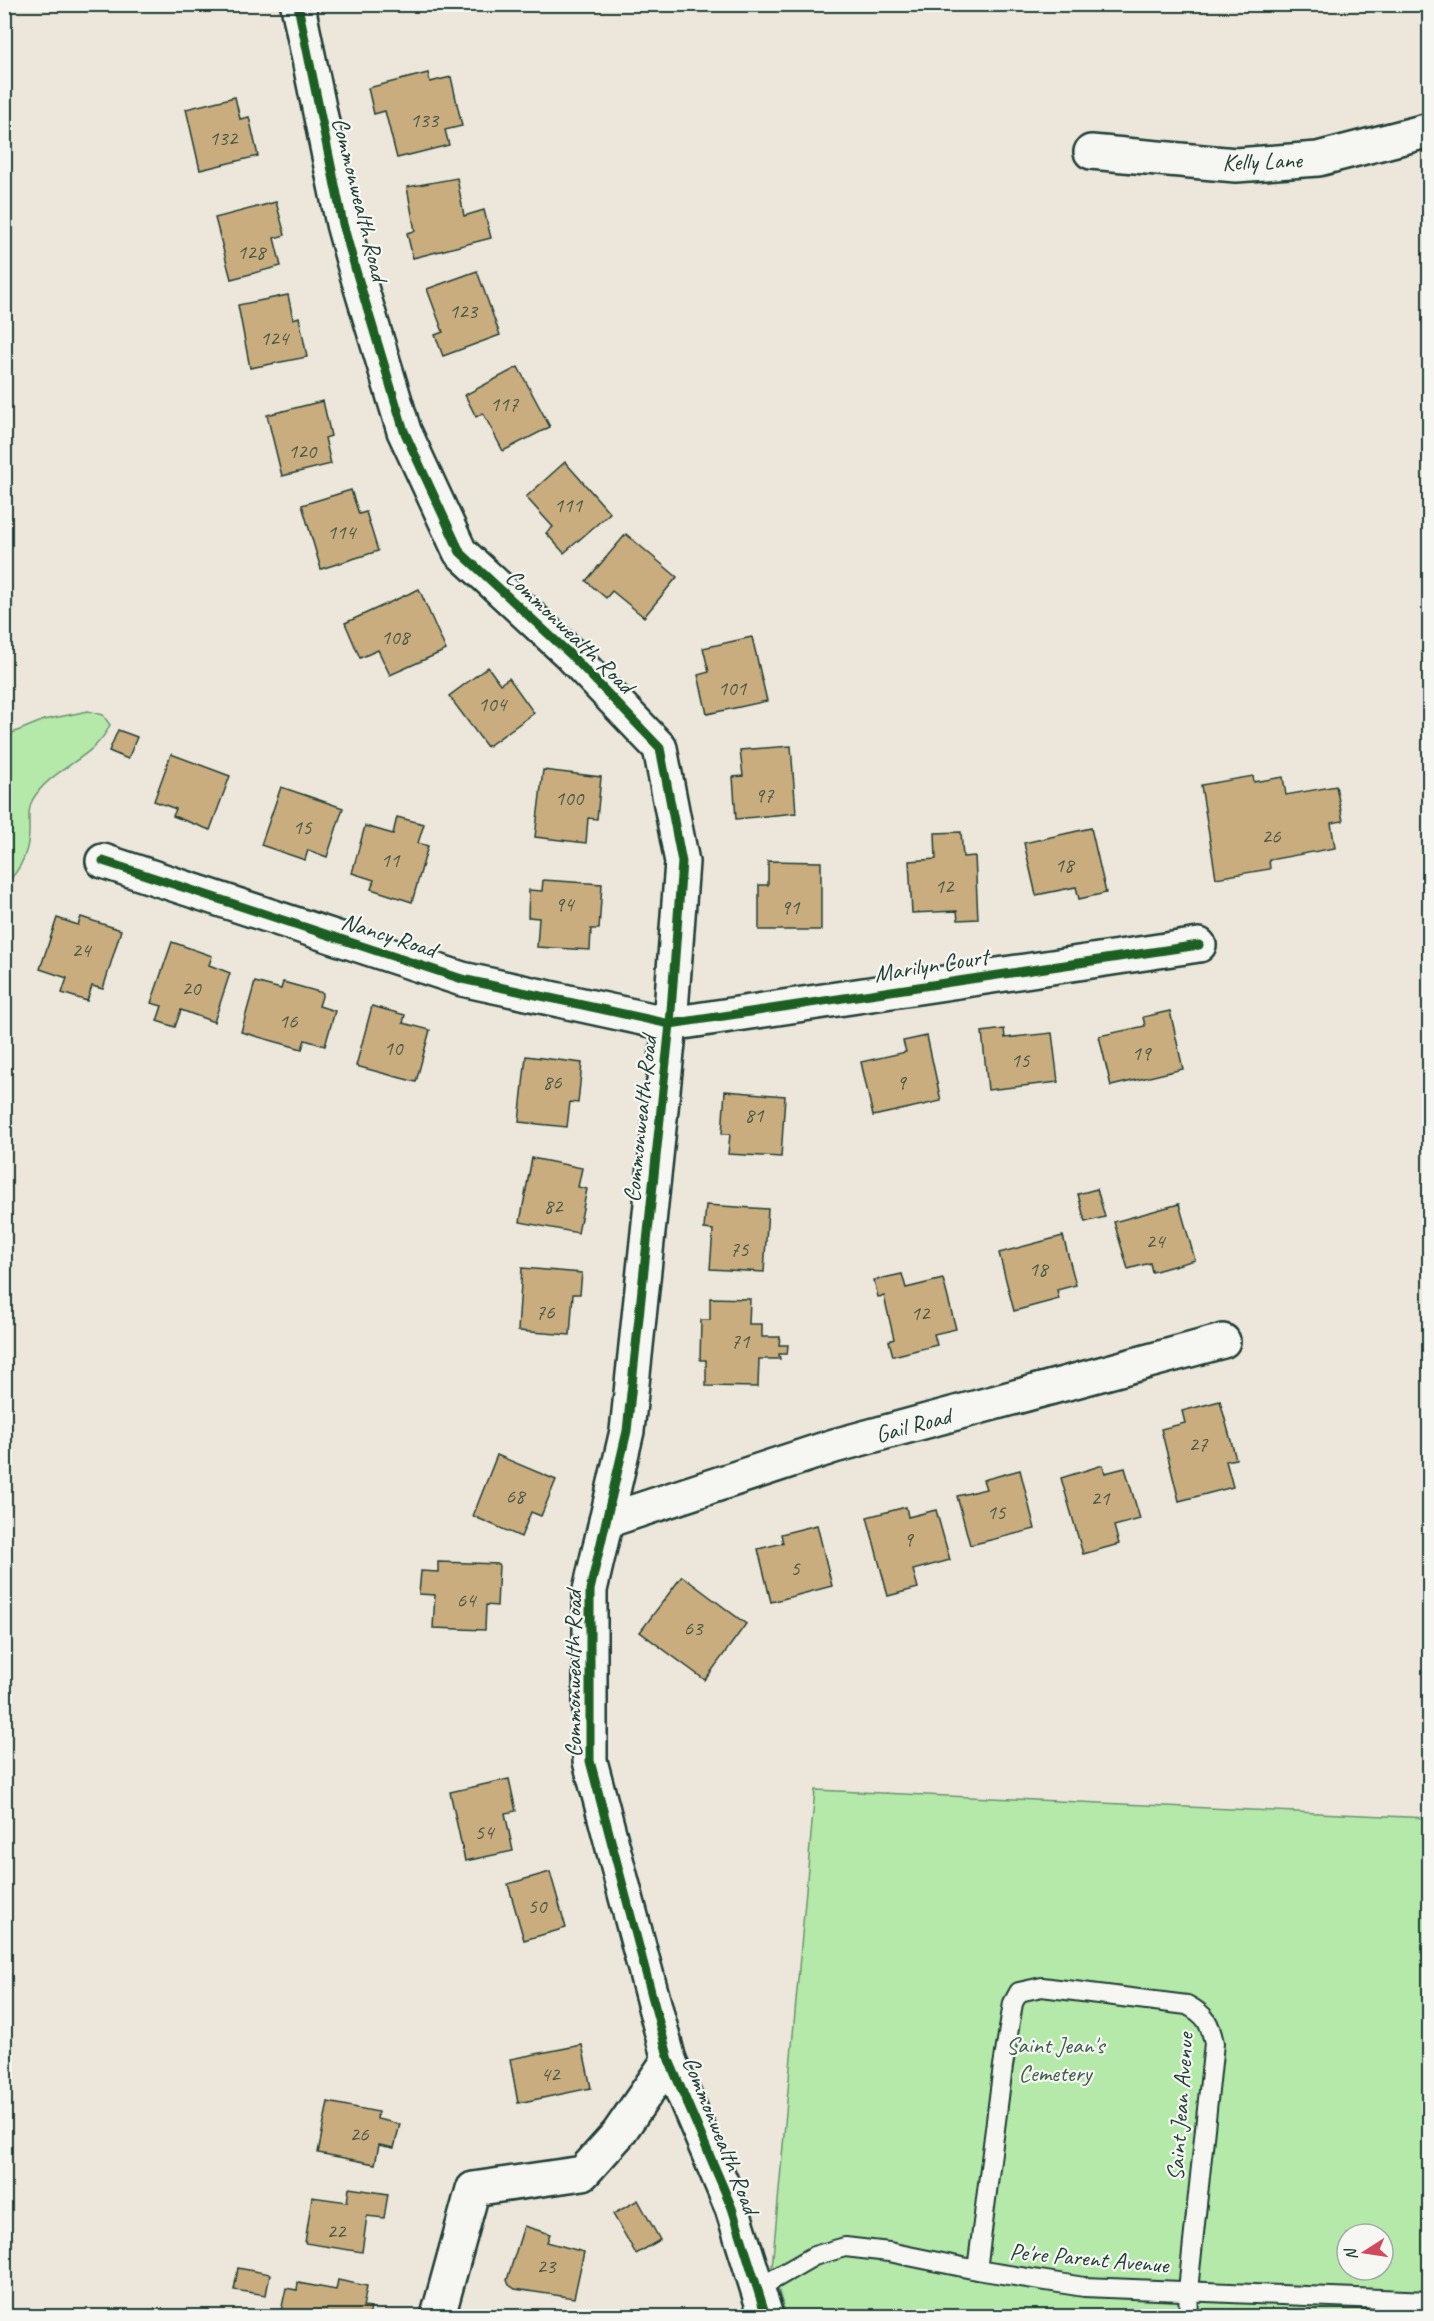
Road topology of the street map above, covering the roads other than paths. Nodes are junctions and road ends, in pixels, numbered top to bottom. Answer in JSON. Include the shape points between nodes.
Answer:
{"nodes":[{"id":1,"x":298,"y":6,"type":"edge"},
{"id":2,"x":1430,"y":130,"type":"edge"},
{"id":3,"x":1091,"y":152,"type":"dead end"},
{"id":4,"x":103,"y":861,"type":"dead end"},
{"id":5,"x":1199,"y":945,"type":"dead end"},
{"id":6,"x":670,"y":1024,"type":"junction"},
{"id":7,"x":1223,"y":1341,"type":"dead end"},
{"id":8,"x":606,"y":1521,"type":"junction"},
{"id":9,"x":669,"y":2060,"type":"junction"},
{"id":10,"x":977,"y":2271,"type":"junction"},
{"id":11,"x":1188,"y":2290,"type":"junction"},
{"id":12,"x":1430,"y":2301,"type":"edge"},
{"id":13,"x":761,"y":2303,"type":"edge"},
{"id":14,"x":438,"y":2316,"type":"edge"},
{"id":15,"x":1189,"y":2316,"type":"edge"}],
"edges":[{"from":1,"to":6,"type":"street","name":"Commonwealth Road","via":[[343,224],[363,294],[404,431],[460,552],[570,654],[660,748],[682,862]]},
{"from":2,"to":3,"type":"street","name":"Kelly Lane","via":[[1318,159],[1236,165]]},
{"from":4,"to":6,"type":"street","name":"Nancy Road","via":[[462,980]]},
{"from":5,"to":6,"type":"street","name":"Marilyn Court"},
{"from":6,"to":8,"type":"street","name":"Commonwealth Road","via":[[627,1431]]},
{"from":7,"to":8,"type":"street","name":"Gail Road","via":[[834,1446]]},
{"from":8,"to":9,"type":"street","name":"Commonwealth Road","via":[[590,1590],[590,1761]]},
{"from":9,"to":13,"type":"street","name":"Commonwealth Road","via":[[732,2208]]},
{"from":9,"to":14,"type":"street","via":[[618,2134],[583,2173],[473,2189]]},
{"from":10,"to":11,"type":"lane","name":"Pe're Parent Avenue","via":[[1084,2287]]},
{"from":10,"to":11,"type":"lane","name":"Saint Jean Avenue","via":[[1013,2003],[1019,1992],[1042,1987],[1187,2005],[1210,2022],[1214,2043]]},
{"from":10,"to":13,"type":"lane","name":"Pe're Parent Avenue","via":[[845,2247],[814,2256]]},
{"from":11,"to":12,"type":"lane","name":"Pe're Parent Avenue"},
{"from":11,"to":15,"type":"lane","name":"Saint Jean Avenue"}]}
